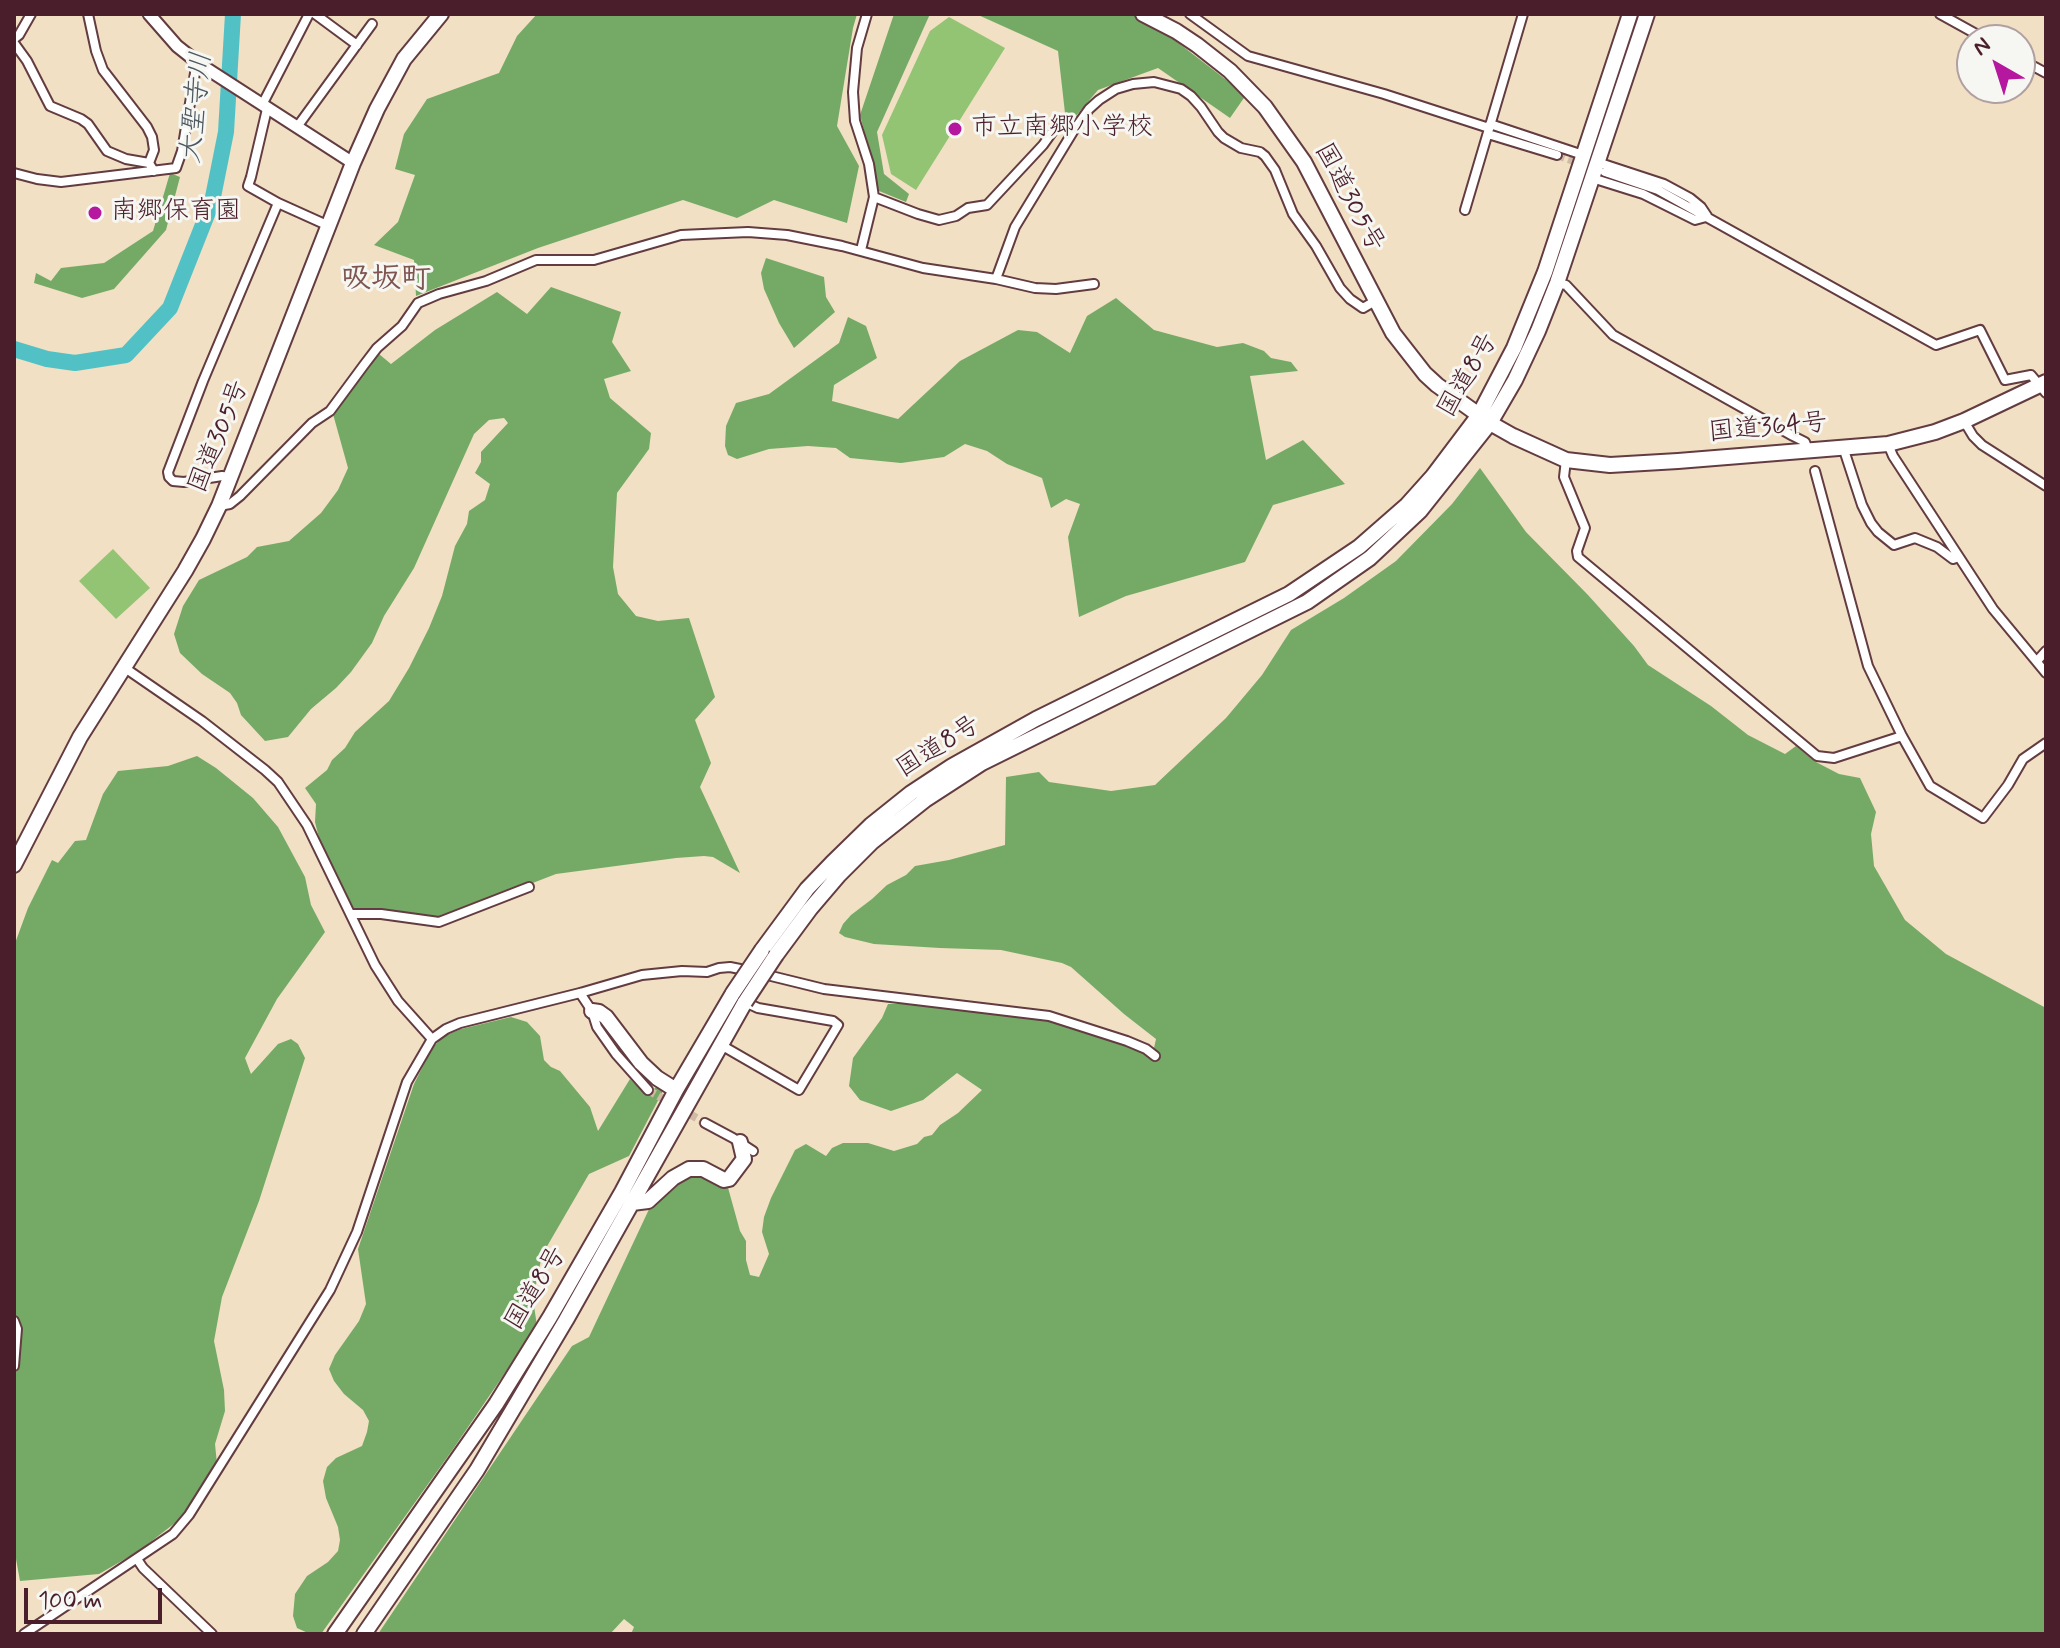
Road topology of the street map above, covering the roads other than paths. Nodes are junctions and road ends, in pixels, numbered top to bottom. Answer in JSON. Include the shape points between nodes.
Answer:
{"nodes":[{"id":1,"x":31,"y":14,"type":"edge"},
{"id":2,"x":88,"y":14,"type":"edge"},
{"id":3,"x":149,"y":14,"type":"edge"},
{"id":4,"x":309,"y":14,"type":"edge"},
{"id":5,"x":315,"y":14,"type":"edge"},
{"id":6,"x":441,"y":14,"type":"edge"},
{"id":7,"x":867,"y":14,"type":"edge"},
{"id":8,"x":1143,"y":14,"type":"edge"},
{"id":9,"x":1190,"y":14,"type":"edge"},
{"id":10,"x":1523,"y":14,"type":"edge"},
{"id":11,"x":1630,"y":14,"type":"edge"},
{"id":12,"x":1647,"y":14,"type":"edge"},
{"id":13,"x":1940,"y":14,"type":"edge"},
{"id":14,"x":372,"y":24,"type":"dead end"},
{"id":15,"x":1958,"y":24,"type":"edge"},
{"id":16,"x":14,"y":41,"type":"edge"},
{"id":17,"x":357,"y":45,"type":"junction"},
{"id":18,"x":197,"y":61,"type":"junction"},
{"id":19,"x":265,"y":107,"type":"junction"},
{"id":20,"x":297,"y":127,"type":"junction"},
{"id":21,"x":1489,"y":129,"type":"junction"},
{"id":22,"x":1074,"y":130,"type":"junction"},
{"id":23,"x":1557,"y":155,"type":"tunnel mouth"},
{"id":24,"x":1583,"y":155,"type":"junction"},
{"id":25,"x":353,"y":163,"type":"junction"},
{"id":26,"x":152,"y":167,"type":"junction"},
{"id":27,"x":1598,"y":171,"type":"junction"},
{"id":28,"x":14,"y":173,"type":"edge"},
{"id":29,"x":874,"y":197,"type":"junction"},
{"id":30,"x":278,"y":203,"type":"junction"},
{"id":31,"x":1465,"y":210,"type":"dead end"},
{"id":32,"x":1707,"y":217,"type":"junction"},
{"id":33,"x":329,"y":227,"type":"junction"},
{"id":34,"x":861,"y":250,"type":"junction"},
{"id":35,"x":996,"y":279,"type":"junction"},
{"id":36,"x":1557,"y":283,"type":"junction"},
{"id":37,"x":1094,"y":284,"type":"dead end"},
{"id":38,"x":1375,"y":301,"type":"junction"},
{"id":39,"x":2043,"y":387,"type":"edge"},
{"id":40,"x":1484,"y":419,"type":"junction"},
{"id":41,"x":1964,"y":421,"type":"junction"},
{"id":42,"x":1888,"y":444,"type":"junction"},
{"id":43,"x":1843,"y":447,"type":"junction"},
{"id":44,"x":1808,"y":450,"type":"junction"},
{"id":45,"x":1566,"y":460,"type":"junction"},
{"id":46,"x":1815,"y":471,"type":"dead end"},
{"id":47,"x":230,"y":477,"type":"junction"},
{"id":48,"x":2046,"y":486,"type":"edge"},
{"id":49,"x":219,"y":506,"type":"junction"},
{"id":50,"x":1959,"y":557,"type":"junction"},
{"id":51,"x":2046,"y":651,"type":"edge"},
{"id":52,"x":2037,"y":661,"type":"junction"},
{"id":53,"x":125,"y":668,"type":"junction"},
{"id":54,"x":2046,"y":673,"type":"edge"},
{"id":55,"x":1902,"y":736,"type":"junction"},
{"id":56,"x":2046,"y":743,"type":"edge"},
{"id":57,"x":14,"y":865,"type":"edge"},
{"id":58,"x":529,"y":887,"type":"dead end"},
{"id":59,"x":351,"y":914,"type":"junction"},
{"id":60,"x":580,"y":993,"type":"junction"},
{"id":61,"x":739,"y":998,"type":"junction"},
{"id":62,"x":592,"y":1011,"type":"junction"},
{"id":63,"x":432,"y":1039,"type":"junction"},
{"id":64,"x":721,"y":1045,"type":"junction"},
{"id":65,"x":1155,"y":1056,"type":"dead end"},
{"id":66,"x":648,"y":1090,"type":"tunnel mouth"},
{"id":67,"x":676,"y":1090,"type":"junction"},
{"id":68,"x":705,"y":1123,"type":"tunnel mouth"},
{"id":69,"x":740,"y":1142,"type":"junction"},
{"id":70,"x":753,"y":1151,"type":"dead end"},
{"id":71,"x":632,"y":1203,"type":"junction"},
{"id":72,"x":14,"y":1321,"type":"edge"},
{"id":73,"x":14,"y":1366,"type":"edge"},
{"id":74,"x":137,"y":1559,"type":"junction"},
{"id":75,"x":373,"y":1627,"type":"edge"},
{"id":76,"x":24,"y":1634,"type":"edge"},
{"id":77,"x":212,"y":1634,"type":"edge"},
{"id":78,"x":335,"y":1634,"type":"edge"},
{"id":79,"x":364,"y":1634,"type":"edge"}],
"edges":[{"from":1,"to":16,"type":"street"},
{"from":2,"to":26,"type":"street","via":[[103,70],[152,137]]},
{"from":3,"to":18,"type":"street"},
{"from":4,"to":19,"type":"street"},
{"from":5,"to":17,"type":"street"},
{"from":6,"to":25,"type":"highway","name":"国道305号","via":[[392,78]]},
{"from":7,"to":29,"type":"street","via":[[857,48],[852,102]]},
{"from":8,"to":38,"type":"highway","name":"国道305号","via":[[1215,59],[1265,107],[1304,162]]},
{"from":9,"to":21,"type":"street","via":[[1248,56]]},
{"from":10,"to":21,"type":"street"},
{"from":11,"to":24,"type":"highway","name":"国道8号"},
{"from":12,"to":27,"type":"highway","name":"国道8号"},
{"from":13,"to":15,"type":"street"},
{"from":14,"to":17,"type":"street"},
{"from":16,"to":26,"type":"street","via":[[50,106],[88,124],[107,151]]},
{"from":17,"to":20,"type":"street"},
{"from":18,"to":19,"type":"street"},
{"from":18,"to":26,"type":"street","via":[[176,168]]},
{"from":19,"to":20,"type":"street"},
{"from":19,"to":30,"type":"street","via":[[248,186]]},
{"from":20,"to":25,"type":"street"},
{"from":21,"to":23,"type":"street"},
{"from":21,"to":24,"type":"street"},
{"from":21,"to":31,"type":"street"},
{"from":22,"to":29,"type":"street","via":[[1058,124],[987,205],[956,216],[939,220]]},
{"from":22,"to":35,"type":"street","via":[[1015,227]]},
{"from":22,"to":38,"type":"street","via":[[1089,109],[1116,89],[1154,82],[1181,89],[1224,138],[1260,152],[1271,163],[1293,214],[1350,299],[1363,308]]},
{"from":24,"to":40,"type":"highway","name":"国道8号","via":[[1545,272]]},
{"from":25,"to":33,"type":"highway","name":"国道305号"},
{"from":26,"to":28,"type":"street","via":[[61,182]]},
{"from":27,"to":32,"type":"street","via":[[1695,220]]},
{"from":27,"to":32,"type":"street","via":[[1664,184],[1690,198]]},
{"from":27,"to":36,"type":"highway","name":"国道8号"},
{"from":29,"to":34,"type":"street"},
{"from":30,"to":33,"type":"street"},
{"from":30,"to":47,"type":"street","via":[[168,472],[173,481],[184,482]]},
{"from":32,"to":39,"type":"street","via":[[1936,345],[1980,330],[2005,380],[2031,375]]},
{"from":33,"to":47,"type":"highway","name":"国道305号"},
{"from":34,"to":35,"type":"street","via":[[923,268]]},
{"from":34,"to":49,"type":"street","via":[[787,235],[681,235],[594,260],[536,260],[439,294],[418,303],[330,411],[240,496]]},
{"from":35,"to":37,"type":"street","via":[[1035,288]]},
{"from":36,"to":40,"type":"highway","name":"国道8号","via":[[1515,380]]},
{"from":36,"to":44,"type":"street","via":[[1566,285],[1613,335],[1805,442]]},
{"from":38,"to":40,"type":"highway","name":"国道305号","via":[[1425,374]]},
{"from":39,"to":41,"type":"highway","name":"国道364号"},
{"from":40,"to":45,"type":"highway","name":"国道364号"},
{"from":40,"to":61,"type":"highway","name":"国道8号","bridge":true,"via":[[1407,505],[1324,572],[1036,719],[911,793],[807,889]]},
{"from":41,"to":42,"type":"highway","name":"国道364号"},
{"from":41,"to":48,"type":"street","via":[[1982,445]]},
{"from":42,"to":43,"type":"highway","name":"国道364号"},
{"from":42,"to":50,"type":"street"},
{"from":43,"to":44,"type":"highway","name":"国道364号"},
{"from":43,"to":50,"type":"street","via":[[1862,505],[1878,532],[1894,545],[1915,538],[1953,559]]},
{"from":44,"to":45,"type":"highway","name":"国道364号","via":[[1610,465]]},
{"from":45,"to":55,"type":"street","via":[[1564,477],[1585,528],[1578,557],[1817,756],[1834,758]]},
{"from":46,"to":55,"type":"street","via":[[1863,653]]},
{"from":47,"to":49,"type":"highway","name":"国道305号"},
{"from":49,"to":53,"type":"highway","name":"国道305号"},
{"from":50,"to":52,"type":"street"},
{"from":51,"to":52,"type":"street"},
{"from":52,"to":54,"type":"street"},
{"from":53,"to":57,"type":"highway","name":"国道305号","via":[[80,737]]},
{"from":53,"to":59,"type":"street","via":[[278,782],[307,825]]},
{"from":55,"to":56,"type":"street","via":[[1930,786],[1983,818],[2023,759]]},
{"from":58,"to":59,"type":"street","via":[[439,922]]},
{"from":59,"to":63,"type":"street","via":[[398,1001]]},
{"from":60,"to":62,"type":"street"},
{"from":60,"to":63,"type":"street","via":[[460,1023]]},
{"from":60,"to":65,"type":"street","via":[[642,975],[730,967],[824,989],[1049,1016],[1127,1041]]},
{"from":61,"to":64,"type":"highway","name":"国道8号"},
{"from":61,"to":64,"type":"street","via":[[758,1008],[838,1025],[799,1090]]},
{"from":61,"to":67,"type":"highway","name":"国道8号"},
{"from":62,"to":66,"type":"street","via":[[616,1054]]},
{"from":62,"to":67,"type":"highway","via":[[606,1017],[641,1063]]},
{"from":63,"to":74,"type":"street","via":[[407,1082],[357,1232],[330,1290],[181,1526]]},
{"from":64,"to":71,"type":"highway","name":"国道8号"},
{"from":67,"to":78,"type":"highway","name":"国道8号","via":[[496,1404]]},
{"from":68,"to":69,"type":"street"},
{"from":69,"to":70,"type":"street"},
{"from":69,"to":71,"type":"highway","via":[[744,1159],[729,1179],[689,1169],[648,1201]]},
{"from":71,"to":75,"type":"highway","name":"国道8号","via":[[477,1470]]},
{"from":72,"to":73,"type":"street"},
{"from":74,"to":76,"type":"street"},
{"from":74,"to":77,"type":"street"},
{"from":75,"to":79,"type":"highway","name":"国道8号"}]}
